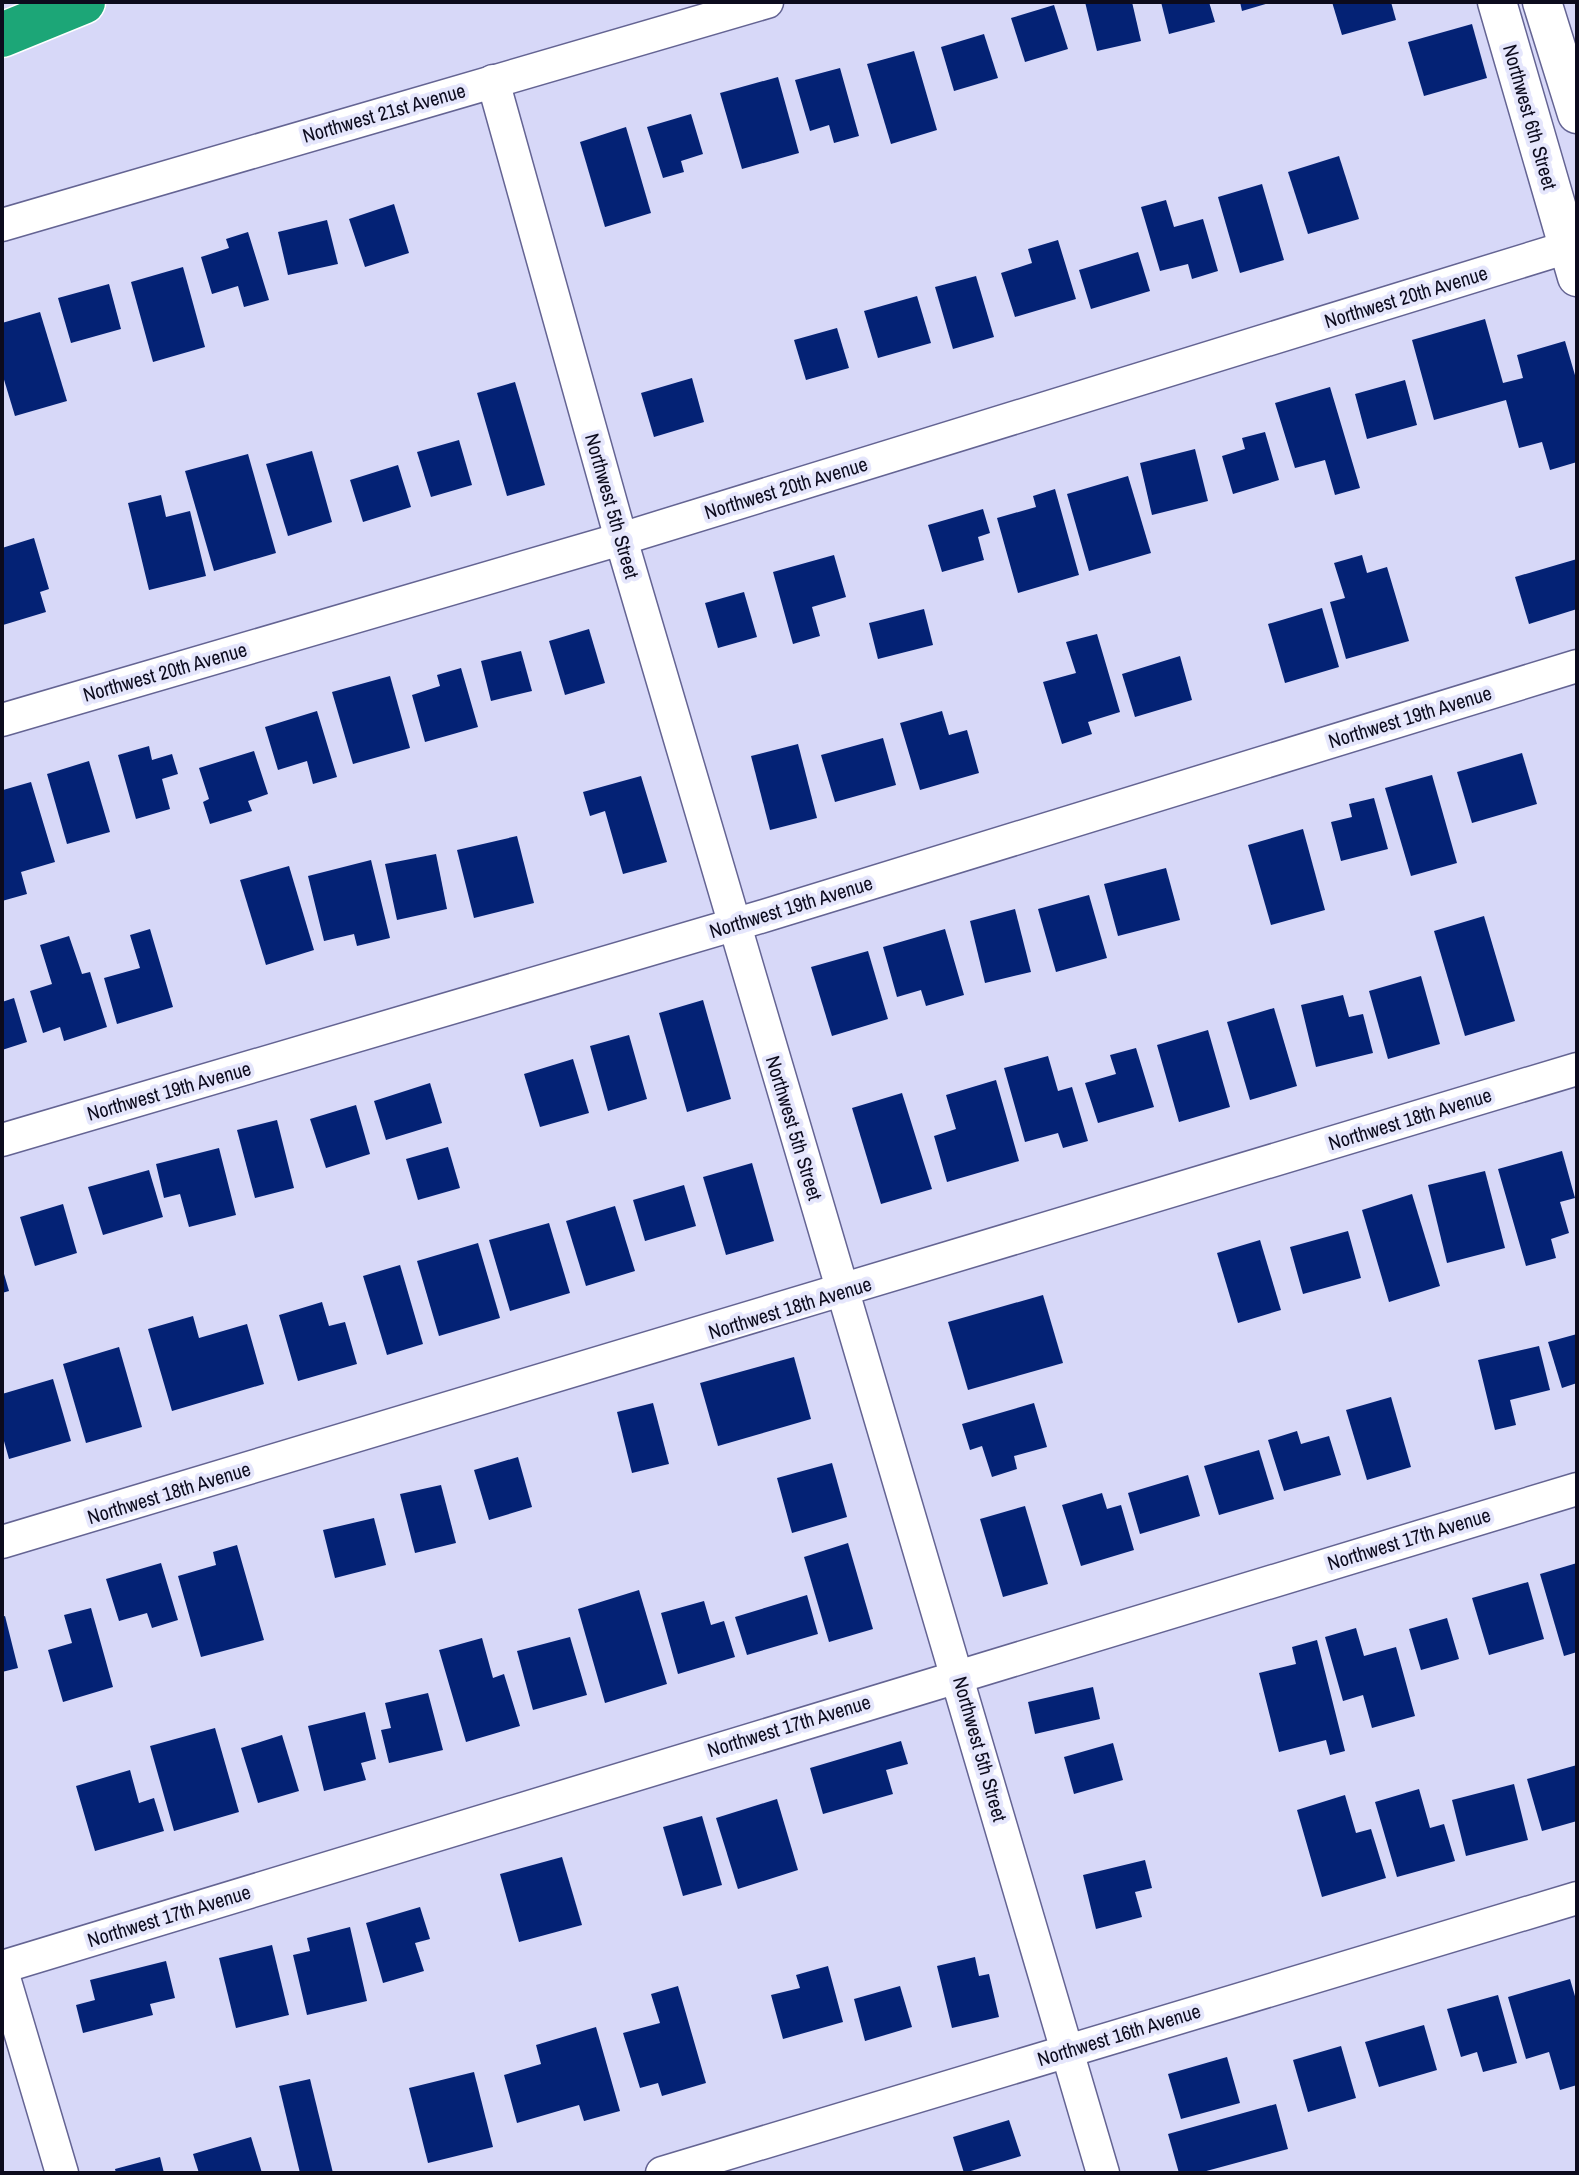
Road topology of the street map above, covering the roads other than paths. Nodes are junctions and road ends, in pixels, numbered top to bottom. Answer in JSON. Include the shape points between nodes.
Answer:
{"nodes":[{"id":1,"x":83,"y":2,"type":"edge"},
{"id":2,"x":767,"y":2,"type":"edge"},
{"id":3,"x":1497,"y":2,"type":"edge"},
{"id":4,"x":1542,"y":2,"type":"edge"},
{"id":5,"x":2,"y":35,"type":"edge"},
{"id":6,"x":493,"y":81,"type":"junction"},
{"id":7,"x":1577,"y":114,"type":"edge"},
{"id":8,"x":2,"y":225,"type":"edge"},
{"id":9,"x":1572,"y":262,"type":"edge"},
{"id":10,"x":621,"y":539,"type":"junction"},
{"id":11,"x":1577,"y":666,"type":"edge"},
{"id":12,"x":2,"y":720,"type":"edge"},
{"id":13,"x":734,"y":925,"type":"junction"},
{"id":14,"x":1577,"y":1069,"type":"edge"},
{"id":15,"x":2,"y":1140,"type":"edge"},
{"id":16,"x":843,"y":1292,"type":"junction"},
{"id":17,"x":1577,"y":1489,"type":"edge"},
{"id":18,"x":2,"y":1542,"type":"edge"},
{"id":19,"x":958,"y":1675,"type":"junction"},
{"id":20,"x":1577,"y":1898,"type":"edge"},
{"id":21,"x":2,"y":1969,"type":"edge"},
{"id":22,"x":1067,"y":2050,"type":"junction"},
{"id":23,"x":62,"y":2173,"type":"edge"},
{"id":24,"x":662,"y":2173,"type":"edge"},
{"id":25,"x":1103,"y":2173,"type":"edge"}],
"edges":[{"from":1,"to":5,"type":"highway"},
{"from":2,"to":6,"type":"street","name":"Northwest 21st Avenue"},
{"from":3,"to":9,"type":"street","name":"Northwest 6th Street"},
{"from":4,"to":7,"type":"street"},
{"from":6,"to":8,"type":"street","name":"Northwest 21st Avenue"},
{"from":6,"to":10,"type":"street","name":"Northwest 5th Street"},
{"from":9,"to":10,"type":"street","name":"Northwest 20th Avenue"},
{"from":10,"to":12,"type":"street","name":"Northwest 20th Avenue"},
{"from":10,"to":13,"type":"street","name":"Northwest 5th Street"},
{"from":11,"to":13,"type":"street","name":"Northwest 19th Avenue"},
{"from":13,"to":15,"type":"street","name":"Northwest 19th Avenue"},
{"from":13,"to":16,"type":"street","name":"Northwest 5th Street"},
{"from":14,"to":16,"type":"street","name":"Northwest 18th Avenue"},
{"from":16,"to":18,"type":"street","name":"Northwest 18th Avenue"},
{"from":16,"to":19,"type":"street","name":"Northwest 5th Street"},
{"from":17,"to":19,"type":"street","name":"Northwest 17th Avenue"},
{"from":19,"to":21,"type":"street","name":"Northwest 17th Avenue"},
{"from":19,"to":22,"type":"street","name":"Northwest 5th Street"},
{"from":20,"to":22,"type":"street","name":"Northwest 16th Avenue"},
{"from":21,"to":23,"type":"street"},
{"from":22,"to":24,"type":"street","name":"Northwest 16th Avenue"},
{"from":22,"to":25,"type":"street","name":"Northwest 5th Street"}]}
